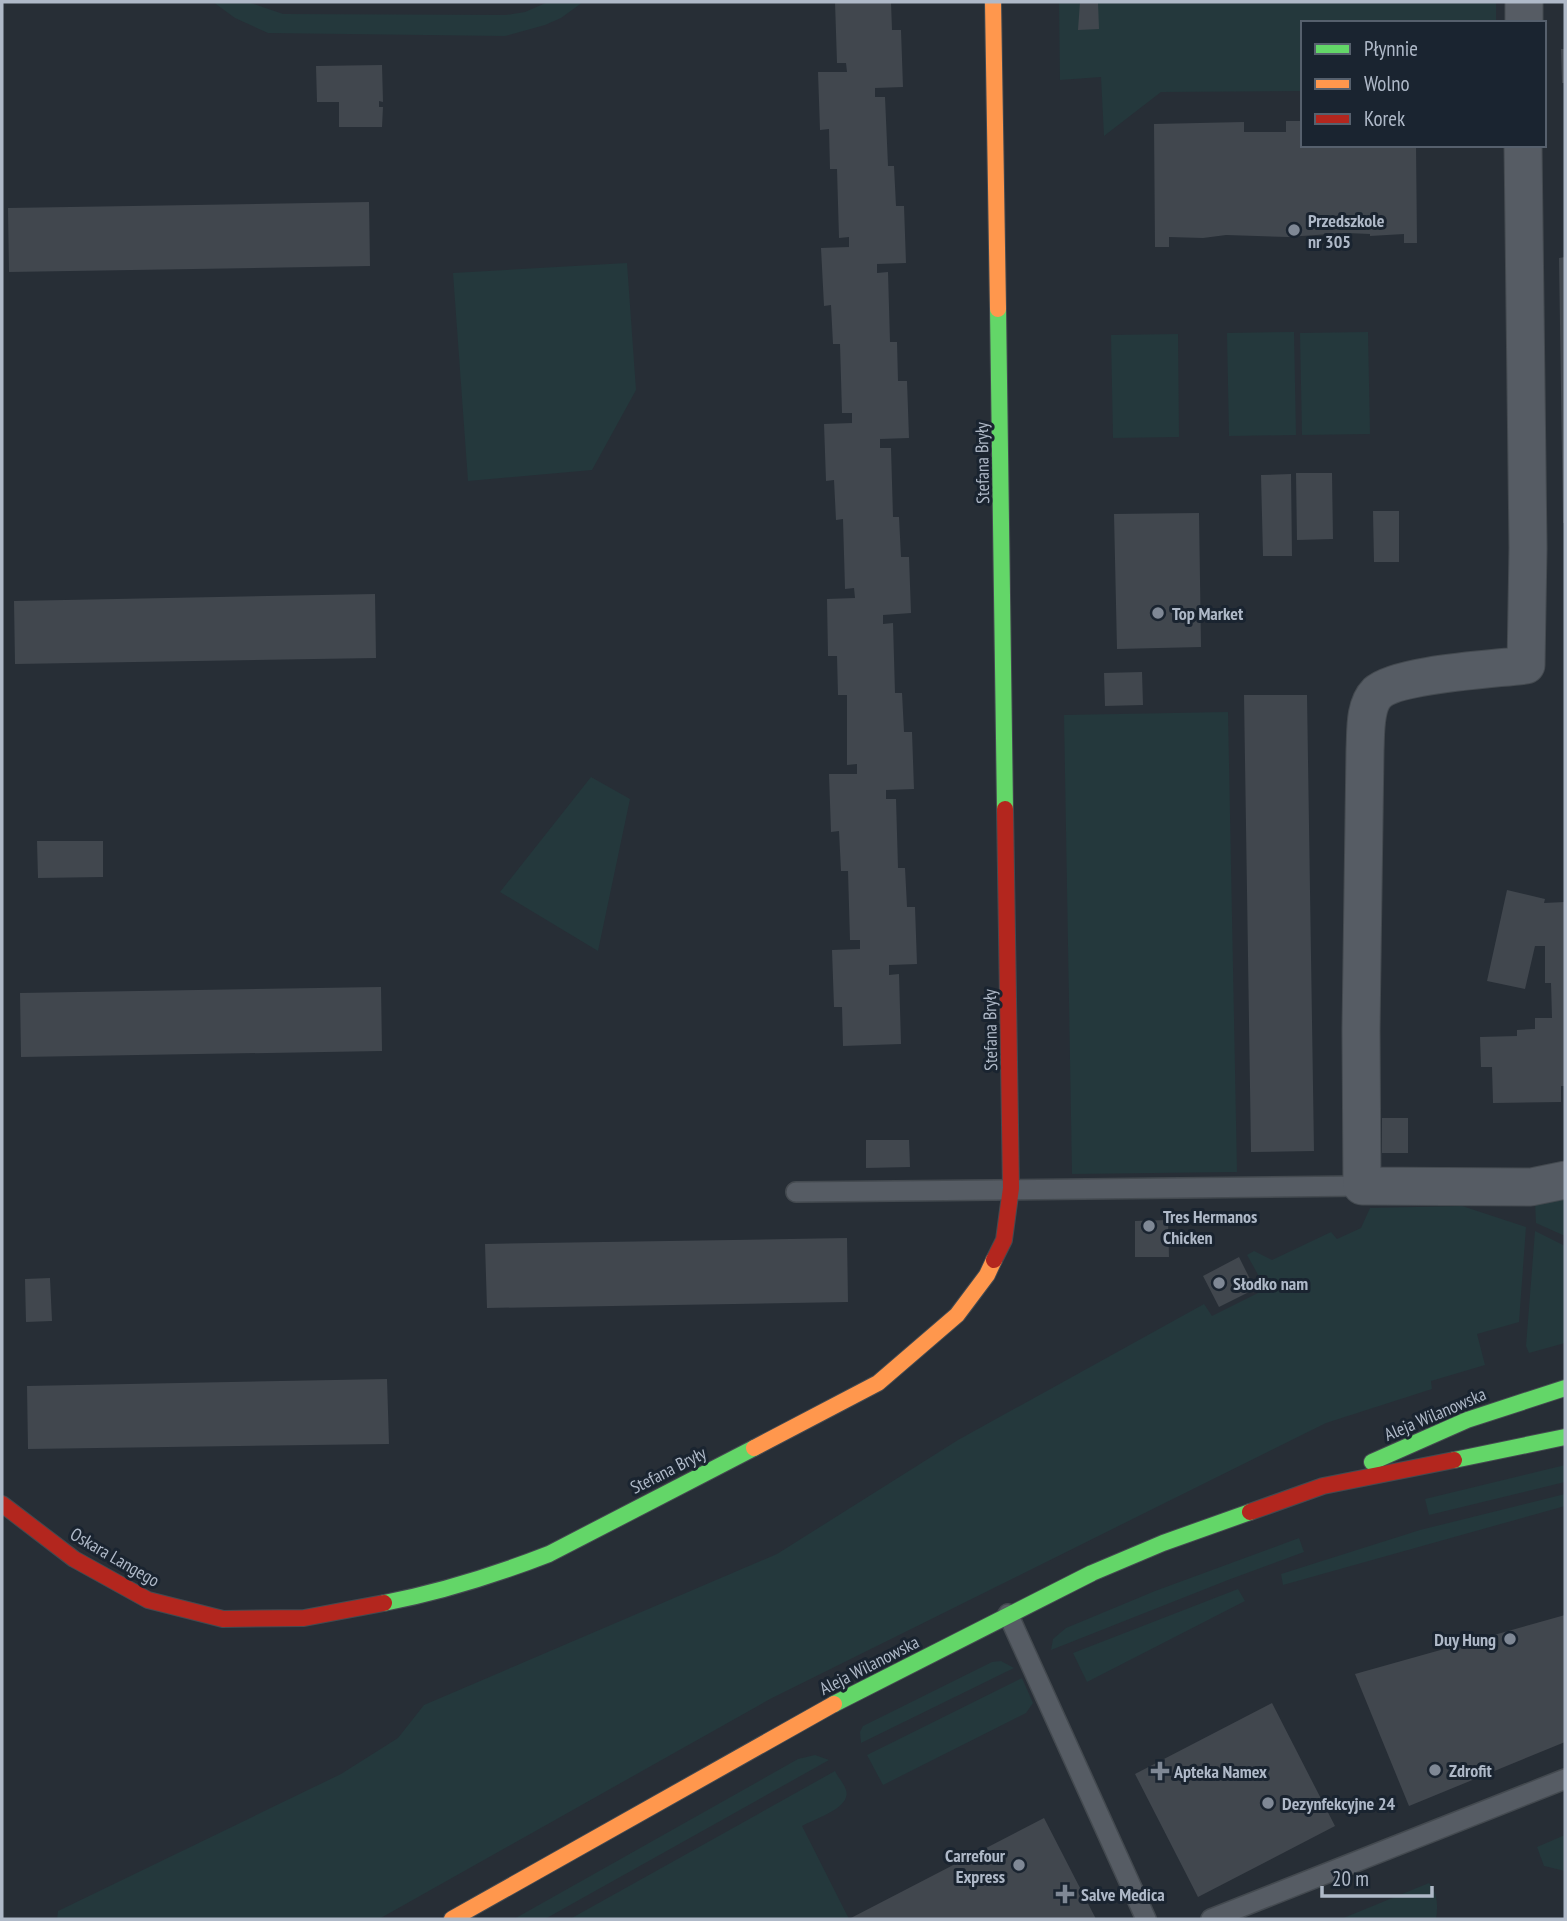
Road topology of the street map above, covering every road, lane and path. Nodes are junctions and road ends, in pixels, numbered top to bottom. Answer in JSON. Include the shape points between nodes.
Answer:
{"nodes":[{"id":1,"x":993,"y":2,"type":"edge"},
{"id":2,"x":1524,"y":2,"type":"edge"},
{"id":3,"x":1524,"y":21,"type":"edge"},
{"id":4,"x":1523,"y":147,"type":"edge"},
{"id":5,"x":1565,"y":1180,"type":"edge"},
{"id":6,"x":1362,"y":1186,"type":"junction"},
{"id":7,"x":1012,"y":1188,"type":"junction"},
{"id":8,"x":796,"y":1192,"type":"dead end"},
{"id":9,"x":1565,"y":1388,"type":"edge"},
{"id":10,"x":1565,"y":1437,"type":"edge"},
{"id":11,"x":1323,"y":1486,"type":"junction"},
{"id":12,"x":2,"y":1504,"type":"edge"},
{"id":13,"x":1008,"y":1614,"type":"junction"},
{"id":14,"x":304,"y":1618,"type":"joint"},
{"id":15,"x":1565,"y":1779,"type":"edge"},
{"id":16,"x":452,"y":1919,"type":"edge"},
{"id":17,"x":1146,"y":1919,"type":"edge"},
{"id":18,"x":1211,"y":1919,"type":"edge"}],
"edges":[{"from":1,"to":7,"type":"street","name":"Stefana Bryły"},
{"from":2,"to":3,"type":"street"},
{"from":4,"to":6,"type":"street","via":[[1526,665],[1401,682],[1378,692],[1369,705]]},
{"from":5,"to":6,"type":"street","via":[[1531,1187]]},
{"from":6,"to":7,"type":"lane"},
{"from":7,"to":8,"type":"lane"},
{"from":7,"to":14,"type":"street","name":"Stefana Bryły","via":[[1004,1240],[987,1275],[957,1315],[878,1382],[549,1554],[430,1594]]},
{"from":9,"to":11,"type":"street","name":"Aleja Wilanowska","via":[[1427,1435]]},
{"from":10,"to":11,"type":"street","name":"Aleja Wilanowska"},
{"from":11,"to":13,"type":"street","name":"Aleja Wilanowska","via":[[1163,1543]]},
{"from":12,"to":14,"type":"street","name":"Oskara Langego","via":[[74,1559],[148,1600],[223,1619]]},
{"from":13,"to":16,"type":"street","name":"Aleja Wilanowska","via":[[823,1710]]},
{"from":13,"to":17,"type":"lane"},
{"from":15,"to":18,"type":"lane"}]}
